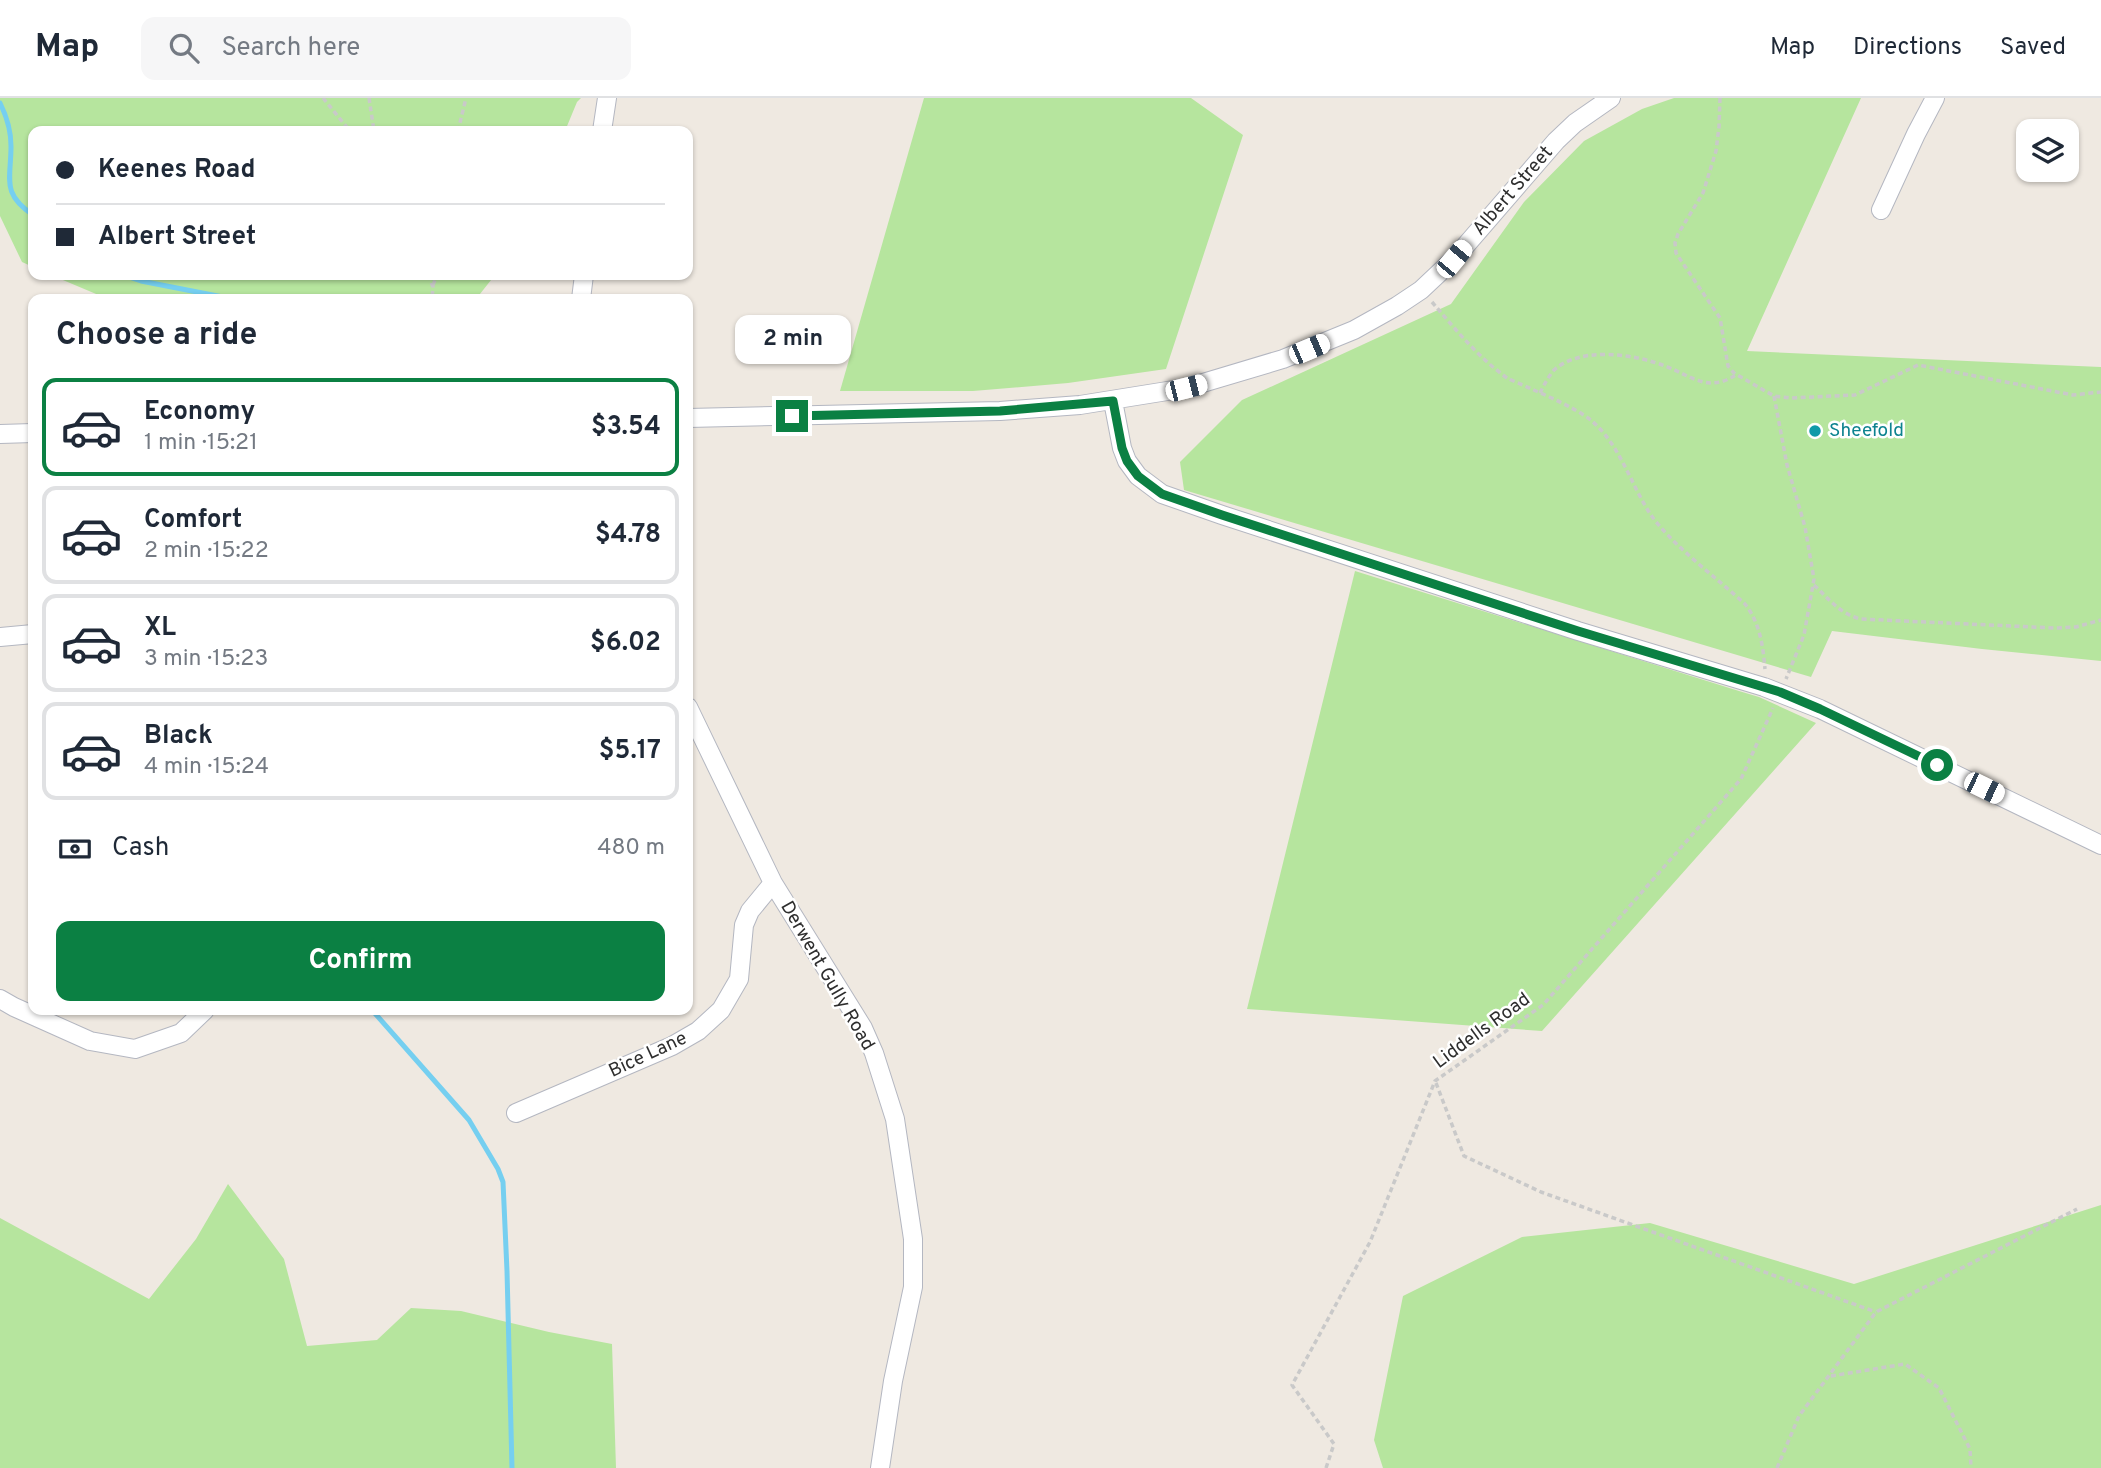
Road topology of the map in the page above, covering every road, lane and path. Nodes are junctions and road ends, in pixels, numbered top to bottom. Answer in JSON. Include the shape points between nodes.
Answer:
{"nodes":[{"id":1,"x":323,"y":98,"type":"edge"},
{"id":2,"x":369,"y":98,"type":"edge"},
{"id":3,"x":466,"y":98,"type":"edge"},
{"id":4,"x":607,"y":98,"type":"edge"},
{"id":5,"x":1611,"y":98,"type":"edge"},
{"id":6,"x":1720,"y":98,"type":"edge"},
{"id":7,"x":1935,"y":98,"type":"edge"},
{"id":8,"x":346,"y":126,"type":"edge"},
{"id":9,"x":373,"y":126,"type":"edge"},
{"id":10,"x":459,"y":126,"type":"edge"},
{"id":11,"x":603,"y":126,"type":"edge"},
{"id":12,"x":1881,"y":210,"type":"dead end"},
{"id":13,"x":430,"y":280,"type":"edge"},
{"id":14,"x":435,"y":280,"type":"edge"},
{"id":15,"x":433,"y":287,"type":"junction"},
{"id":16,"x":1421,"y":290,"type":"junction"},
{"id":17,"x":432,"y":294,"type":"edge"},
{"id":18,"x":1736,"y":375,"type":"junction"},
{"id":19,"x":2101,"y":392,"type":"edge"},
{"id":20,"x":1540,"y":393,"type":"junction"},
{"id":21,"x":1774,"y":396,"type":"junction"},
{"id":22,"x":1113,"y":401,"type":"junction"},
{"id":23,"x":693,"y":418,"type":"edge"},
{"id":24,"x":28,"y":433,"type":"edge"},
{"id":25,"x":0,"y":434,"type":"edge"},
{"id":26,"x":1814,"y":585,"type":"junction"},
{"id":27,"x":2101,"y":620,"type":"edge"},
{"id":28,"x":28,"y":634,"type":"edge"},
{"id":29,"x":0,"y":637,"type":"edge"},
{"id":30,"x":1774,"y":690,"type":"junction"},
{"id":31,"x":693,"y":717,"type":"edge"},
{"id":32,"x":2101,"y":845,"type":"edge"},
{"id":33,"x":774,"y":883,"type":"junction"},
{"id":34,"x":0,"y":999,"type":"edge"},
{"id":35,"x":28,"y":1013,"type":"edge"},
{"id":36,"x":32,"y":1015,"type":"edge"},
{"id":37,"x":200,"y":1015,"type":"edge"},
{"id":38,"x":1435,"y":1081,"type":"junction"},
{"id":39,"x":516,"y":1113,"type":"dead end"},
{"id":40,"x":2077,"y":1209,"type":"dead end"},
{"id":41,"x":1876,"y":1312,"type":"junction"},
{"id":42,"x":1829,"y":1376,"type":"junction"},
{"id":43,"x":880,"y":1468,"type":"edge"},
{"id":44,"x":1326,"y":1468,"type":"edge"},
{"id":45,"x":1777,"y":1468,"type":"edge"},
{"id":46,"x":1971,"y":1468,"type":"edge"}],
"edges":[{"from":1,"to":8,"type":"path"},
{"from":2,"to":9,"type":"path"},
{"from":3,"to":10,"type":"path"},
{"from":4,"to":11,"type":"street"},
{"from":5,"to":16,"type":"street","name":"Albert Street","via":[[1556,141],[1454,259]]},
{"from":6,"to":18,"type":"path","via":[[1716,151],[1703,193],[1675,243],[1676,253],[1720,317],[1728,366]]},
{"from":7,"to":12,"type":"street"},
{"from":13,"to":15,"type":"path"},
{"from":14,"to":15,"type":"path"},
{"from":15,"to":17,"type":"path"},
{"from":16,"to":20,"type":"path","via":[[1495,369]]},
{"from":16,"to":22,"type":"street","name":"Albert Street","via":[[1354,330],[1283,359],[1186,388]]},
{"from":18,"to":20,"type":"path","via":[[1718,383],[1698,382],[1665,366],[1609,354],[1567,362],[1554,370]]},
{"from":18,"to":21,"type":"path"},
{"from":19,"to":21,"type":"path","via":[[2073,395],[1917,365],[1855,395]]},
{"from":20,"to":30,"type":"path","via":[[1590,419],[1601,430],[1649,513],[1753,614]]},
{"from":21,"to":26,"type":"path"},
{"from":22,"to":23,"type":"street","name":"Albert Street","via":[[1000,411]]},
{"from":22,"to":30,"type":"street","via":[[1127,461],[1162,494]]},
{"from":24,"to":25,"type":"street"},
{"from":26,"to":27,"type":"path","via":[[1839,610],[1860,618],[2055,628]]},
{"from":26,"to":30,"type":"path","name":"Liddells Road","via":[[1804,635]]},
{"from":28,"to":29,"type":"street"},
{"from":30,"to":32,"type":"street"},
{"from":30,"to":38,"type":"path","name":"Liddells Road","via":[[1741,779],[1543,1005]]},
{"from":31,"to":33,"type":"street","name":"Derwent Gully Road"},
{"from":33,"to":39,"type":"street","name":"Bice Lane","via":[[744,925],[739,979],[721,1010],[698,1031]]},
{"from":33,"to":43,"type":"street","name":"Derwent Gully Road","via":[[863,1028],[895,1119],[913,1239],[913,1287]]},
{"from":34,"to":35,"type":"street"},
{"from":36,"to":37,"type":"street","via":[[90,1041],[135,1049],[181,1033]]},
{"from":38,"to":41,"type":"path","via":[[1464,1156],[1541,1192]]},
{"from":38,"to":44,"type":"path","name":"Liddells Road","via":[[1370,1242],[1292,1385],[1334,1444]]},
{"from":40,"to":41,"type":"path"},
{"from":41,"to":42,"type":"path"},
{"from":42,"to":45,"type":"path","via":[[1799,1416]]},
{"from":42,"to":46,"type":"path","via":[[1905,1364],[1939,1388],[1970,1449]]}]}
